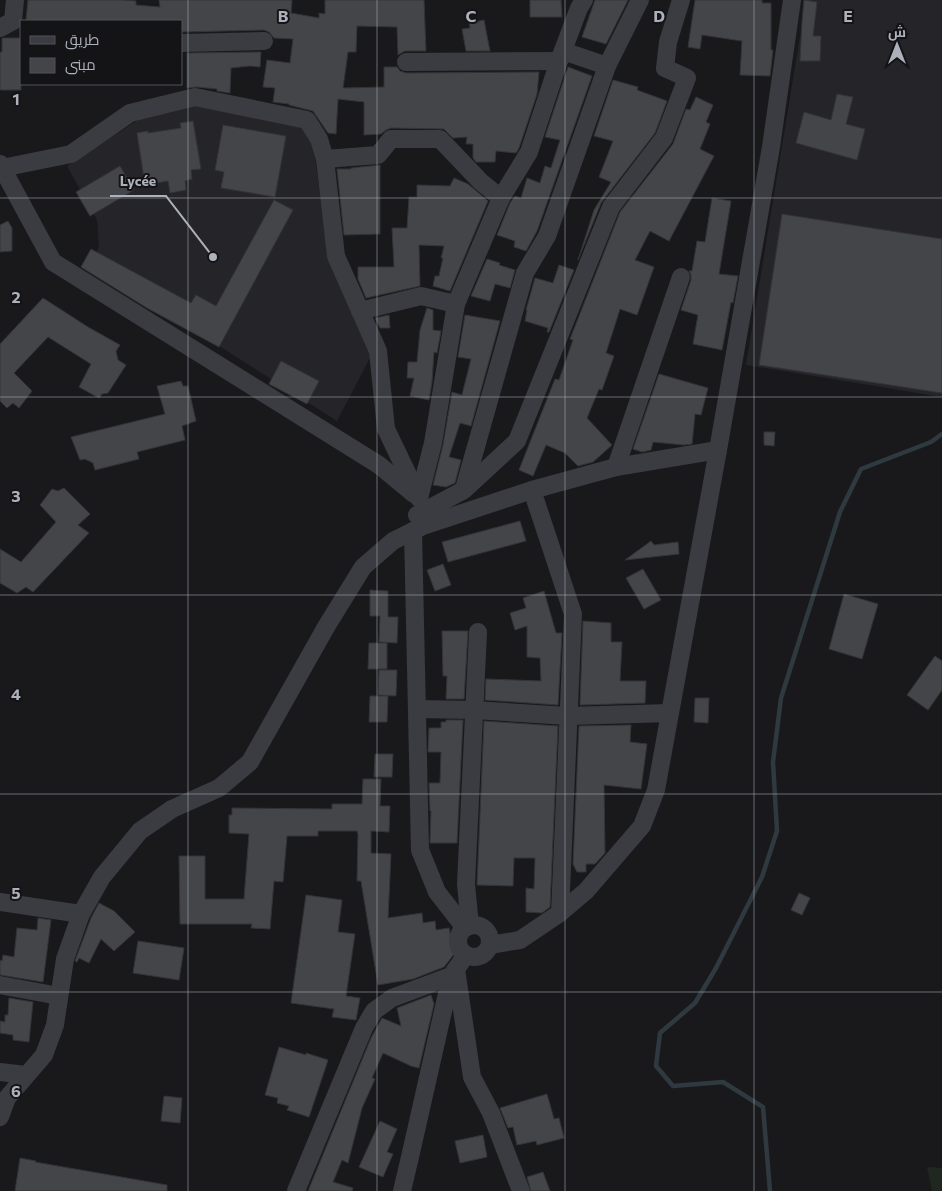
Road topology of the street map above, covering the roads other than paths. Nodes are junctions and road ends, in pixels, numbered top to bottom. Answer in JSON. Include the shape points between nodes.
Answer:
{"nodes":[{"id":1,"x":15,"y":0,"type":"edge"},
{"id":2,"x":584,"y":0,"type":"edge"},
{"id":3,"x":640,"y":0,"type":"edge"},
{"id":4,"x":681,"y":0,"type":"edge"},
{"id":5,"x":792,"y":0,"type":"edge"},
{"id":6,"x":12,"y":23,"type":"edge"},
{"id":7,"x":264,"y":41,"type":"dead end"},
{"id":8,"x":182,"y":43,"type":"edge"},
{"id":9,"x":561,"y":56,"type":"junction"},
{"id":10,"x":406,"y":62,"type":"dead end"},
{"id":11,"x":608,"y":66,"type":"junction"},
{"id":12,"x":324,"y":158,"type":"junction"},
{"id":13,"x":1,"y":166,"type":"edge"},
{"id":14,"x":501,"y":198,"type":"junction"},
{"id":15,"x":681,"y":277,"type":"dead end"},
{"id":16,"x":456,"y":304,"type":"junction"},
{"id":17,"x":360,"y":311,"type":"junction"},
{"id":18,"x":718,"y":450,"type":"junction"},
{"id":19,"x":616,"y":467,"type":"junction"},
{"id":20,"x":464,"y":490,"type":"junction"},
{"id":21,"x":532,"y":490,"type":"junction"},
{"id":22,"x":418,"y":518,"type":"junction"},
{"id":23,"x":478,"y":632,"type":"dead end"},
{"id":24,"x":417,"y":710,"type":"junction"},
{"id":25,"x":474,"y":710,"type":"junction"},
{"id":26,"x":670,"y":713,"type":"junction"},
{"id":27,"x":568,"y":716,"type":"junction"},
{"id":28,"x":0,"y":902,"type":"edge"},
{"id":29,"x":560,"y":913,"type":"junction"},
{"id":30,"x":81,"y":914,"type":"junction"},
{"id":31,"x":467,"y":927,"type":"junction"},
{"id":32,"x":490,"y":944,"type":"junction"},
{"id":33,"x":466,"y":955,"type":"junction"},
{"id":34,"x":453,"y":972,"type":"junction"},
{"id":35,"x":0,"y":985,"type":"edge"},
{"id":36,"x":59,"y":996,"type":"junction"},
{"id":37,"x":0,"y":1072,"type":"edge"},
{"id":38,"x":26,"y":1075,"type":"junction"},
{"id":39,"x":0,"y":1117,"type":"edge"},
{"id":40,"x":296,"y":1191,"type":"edge"},
{"id":41,"x":402,"y":1191,"type":"edge"},
{"id":42,"x":521,"y":1191,"type":"edge"}],
"edges":[{"from":1,"to":6,"type":"street"},
{"from":2,"to":9,"type":"street"},
{"from":3,"to":11,"type":"street"},
{"from":4,"to":20,"type":"street","via":[[668,42],[665,68],[687,78],[664,138],[611,207],[517,441]]},
{"from":5,"to":18,"type":"street","via":[[771,147]]},
{"from":7,"to":8,"type":"street"},
{"from":9,"to":10,"type":"street"},
{"from":9,"to":11,"type":"street"},
{"from":9,"to":14,"type":"street","via":[[529,152]]},
{"from":11,"to":20,"type":"street","via":[[547,236],[525,273]]},
{"from":12,"to":13,"type":"street","via":[[306,120],[195,96],[130,112],[71,154]]},
{"from":12,"to":14,"type":"street","via":[[378,155],[391,140],[440,140]]},
{"from":12,"to":17,"type":"street","via":[[336,256]]},
{"from":13,"to":22,"type":"street","via":[[53,262],[379,465]]},
{"from":14,"to":16,"type":"street"},
{"from":15,"to":19,"type":"street"},
{"from":16,"to":17,"type":"street","via":[[421,296]]},
{"from":16,"to":22,"type":"street"},
{"from":17,"to":22,"type":"street","via":[[378,351],[386,429]]},
{"from":18,"to":19,"type":"street"},
{"from":18,"to":26,"type":"street"},
{"from":19,"to":21,"type":"street"},
{"from":20,"to":22,"type":"street"},
{"from":21,"to":22,"type":"street"},
{"from":21,"to":27,"type":"street","via":[[573,614]]},
{"from":22,"to":24,"type":"street"},
{"from":22,"to":30,"type":"street","via":[[363,567],[250,762],[219,788],[172,809],[140,831],[102,877]]},
{"from":23,"to":25,"type":"street"},
{"from":24,"to":25,"type":"street"},
{"from":24,"to":31,"type":"street","via":[[420,850],[437,892]]},
{"from":25,"to":27,"type":"street"},
{"from":25,"to":31,"type":"street"},
{"from":26,"to":27,"type":"street"},
{"from":26,"to":29,"type":"street","via":[[656,790],[642,826],[586,891]]},
{"from":27,"to":29,"type":"street"},
{"from":28,"to":30,"type":"street"},
{"from":29,"to":32,"type":"street","via":[[520,940]]},
{"from":30,"to":36,"type":"street","via":[[65,959]]},
{"from":31,"to":32,"type":"street","via":[[485,929]]},
{"from":31,"to":33,"type":"street","via":[[458,942]]},
{"from":32,"to":33,"type":"street","via":[[481,956]]},
{"from":33,"to":34,"type":"street"},
{"from":34,"to":40,"type":"street","via":[[392,998],[374,1011]]},
{"from":34,"to":41,"type":"street"},
{"from":34,"to":42,"type":"street","via":[[472,1077],[491,1113]]},
{"from":35,"to":36,"type":"street"},
{"from":36,"to":38,"type":"street","via":[[55,1025],[44,1055]]},
{"from":37,"to":38,"type":"street"},
{"from":38,"to":39,"type":"street","via":[[7,1098]]}]}
